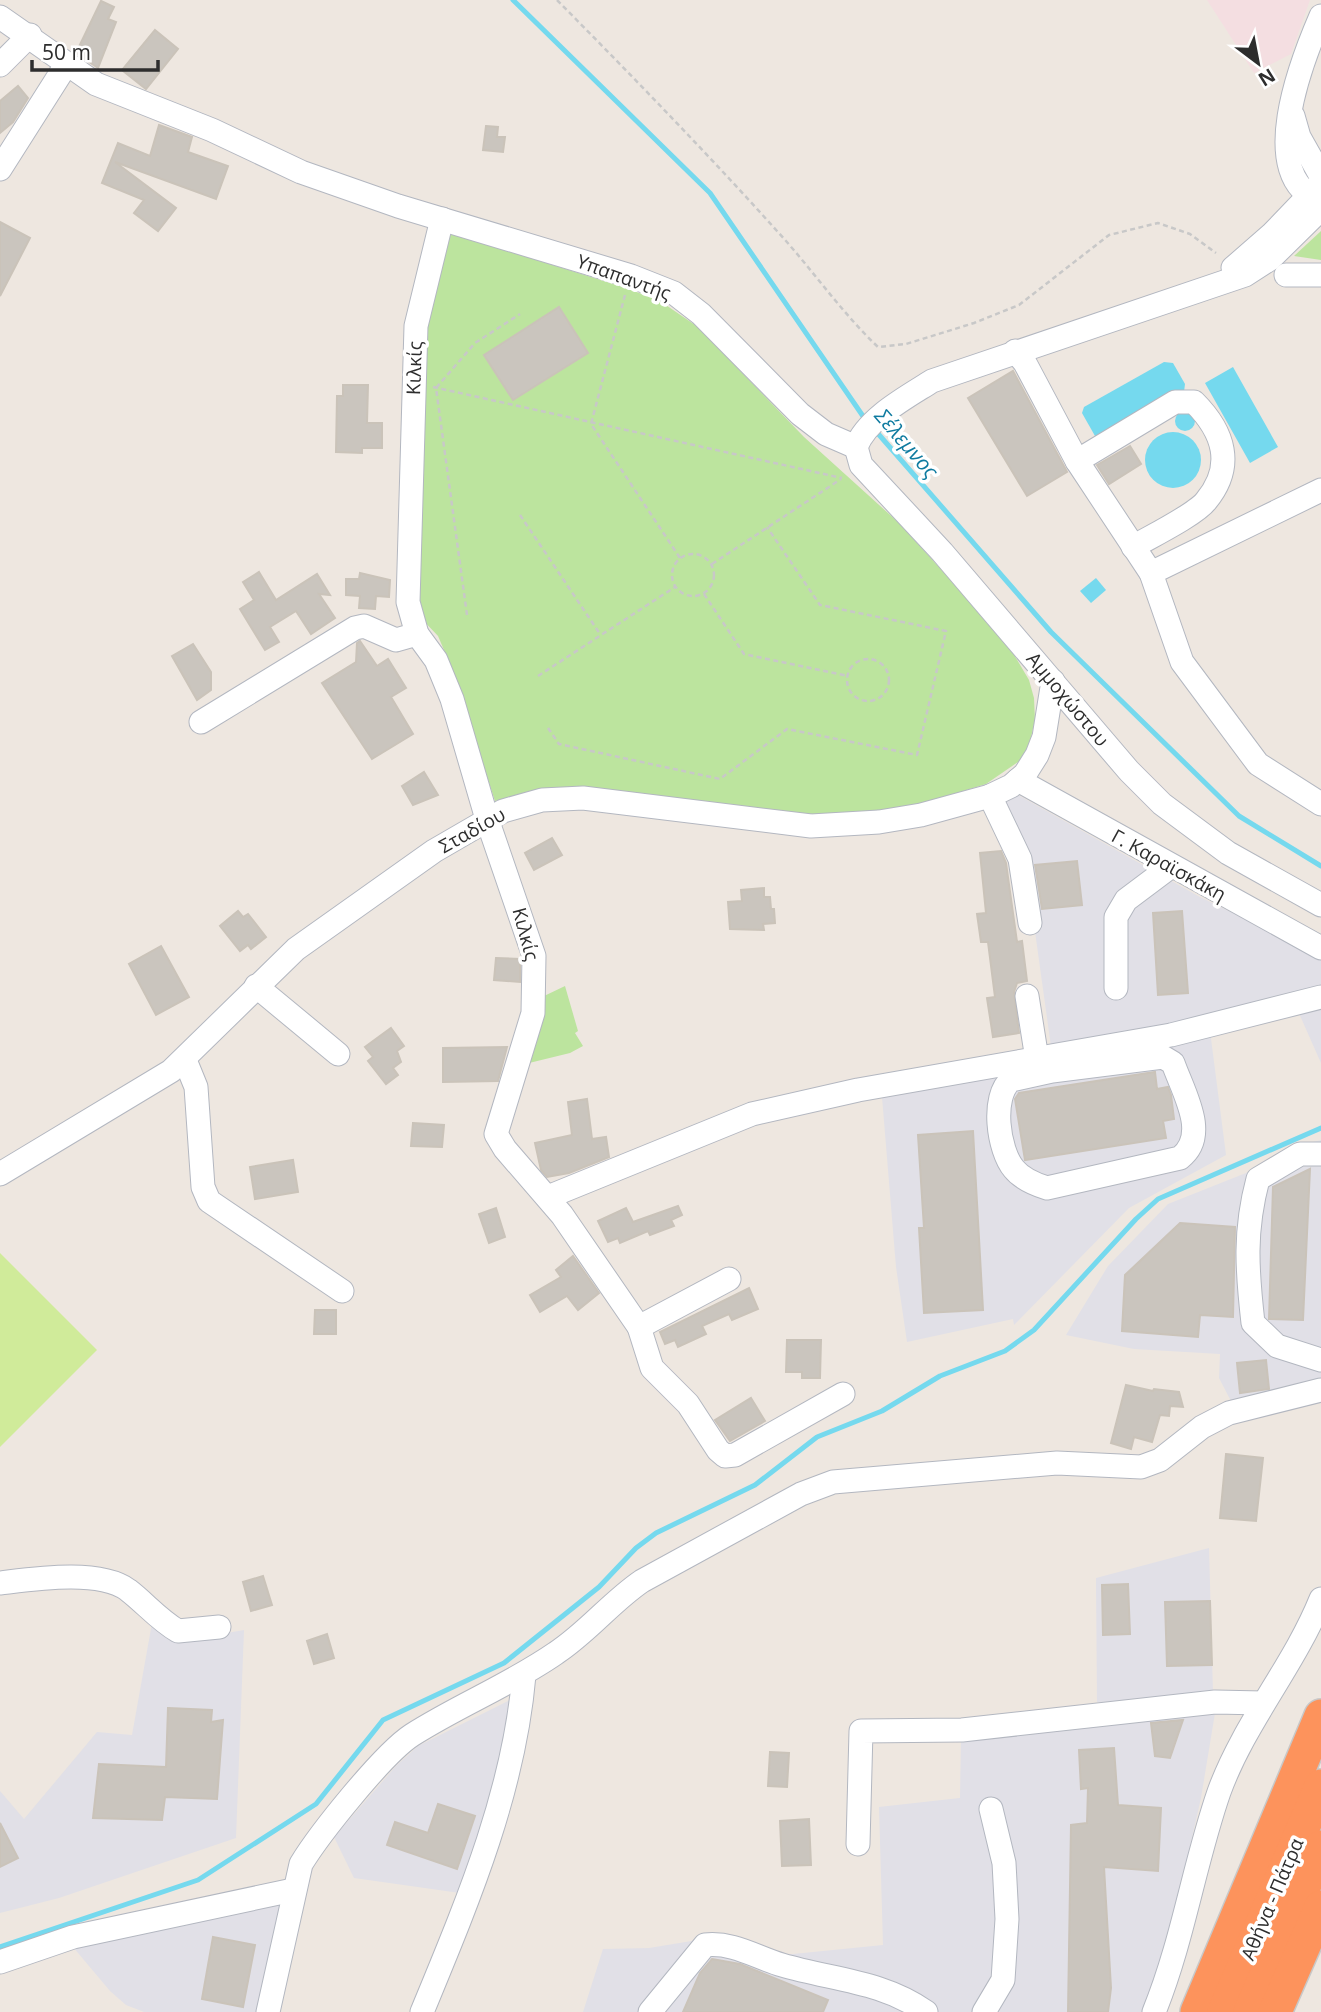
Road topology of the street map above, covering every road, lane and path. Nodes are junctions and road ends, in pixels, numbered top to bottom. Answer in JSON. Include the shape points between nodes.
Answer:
{"nodes":[{"id":1,"x":557,"y":0,"type":"edge"},
{"id":2,"x":1321,"y":16,"type":"edge"},
{"id":3,"x":0,"y":17,"type":"edge"},
{"id":4,"x":30,"y":35,"type":"junction"},
{"id":5,"x":1321,"y":61,"type":"edge"},
{"id":6,"x":0,"y":65,"type":"edge"},
{"id":7,"x":66,"y":65,"type":"junction"},
{"id":8,"x":1295,"y":98,"type":"junction"},
{"id":9,"x":1299,"y":137,"type":"junction"},
{"id":10,"x":1321,"y":148,"type":"edge"},
{"id":11,"x":0,"y":169,"type":"edge"},
{"id":12,"x":1321,"y":176,"type":"edge"},
{"id":13,"x":1317,"y":197,"type":"edge"},
{"id":14,"x":442,"y":219,"type":"junction"},
{"id":15,"x":1216,"y":253,"type":"dead end"},
{"id":16,"x":1286,"y":275,"type":"dead end"},
{"id":17,"x":1321,"y":275,"type":"edge"},
{"id":18,"x":626,"y":288,"type":"dead end"},
{"id":19,"x":520,"y":314,"type":"dead end"},
{"id":20,"x":1014,"y":351,"type":"junction"},
{"id":21,"x":413,"y":382,"type":"junction"},
{"id":22,"x":436,"y":388,"type":"junction"},
{"id":23,"x":592,"y":424,"type":"junction"},
{"id":24,"x":859,"y":441,"type":"junction"},
{"id":25,"x":1077,"y":461,"type":"junction"},
{"id":26,"x":847,"y":475,"type":"dead end"},
{"id":27,"x":842,"y":478,"type":"junction"},
{"id":28,"x":1321,"y":490,"type":"edge"},
{"id":29,"x":520,"y":514,"type":"dead end"},
{"id":30,"x":767,"y":527,"type":"junction"},
{"id":31,"x":1133,"y":547,"type":"junction"},
{"id":32,"x":680,"y":558,"type":"junction"},
{"id":33,"x":712,"y":564,"type":"junction"},
{"id":34,"x":1152,"y":573,"type":"junction"},
{"id":35,"x":675,"y":587,"type":"junction"},
{"id":36,"x":704,"y":594,"type":"junction"},
{"id":37,"x":467,"y":615,"type":"dead end"},
{"id":38,"x":417,"y":634,"type":"junction"},
{"id":39,"x":600,"y":635,"type":"junction"},
{"id":40,"x":538,"y":676,"type":"dead end"},
{"id":41,"x":848,"y":676,"type":"junction"},
{"id":42,"x":1053,"y":681,"type":"junction"},
{"id":43,"x":201,"y":722,"type":"dead end"},
{"id":44,"x":548,"y":728,"type":"dead end"},
{"id":45,"x":1018,"y":780,"type":"junction"},
{"id":46,"x":990,"y":796,"type":"junction"},
{"id":47,"x":1321,"y":804,"type":"edge"},
{"id":48,"x":487,"y":819,"type":"junction"},
{"id":49,"x":1170,"y":867,"type":"junction"},
{"id":50,"x":1321,"y":905,"type":"edge"},
{"id":51,"x":1030,"y":923,"type":"dead end"},
{"id":52,"x":1321,"y":948,"type":"edge"},
{"id":53,"x":256,"y":986,"type":"junction"},
{"id":54,"x":1116,"y":988,"type":"dead end"},
{"id":55,"x":1027,"y":996,"type":"dead end"},
{"id":56,"x":1321,"y":997,"type":"edge"},
{"id":57,"x":338,"y":1054,"type":"dead end"},
{"id":58,"x":1088,"y":1057,"type":"junction"},
{"id":59,"x":1037,"y":1059,"type":"junction"},
{"id":60,"x":185,"y":1060,"type":"junction"},
{"id":61,"x":1321,"y":1153,"type":"edge"},
{"id":62,"x":0,"y":1174,"type":"edge"},
{"id":63,"x":548,"y":1197,"type":"junction"},
{"id":64,"x":729,"y":1279,"type":"dead end"},
{"id":65,"x":342,"y":1291,"type":"dead end"},
{"id":66,"x":639,"y":1327,"type":"junction"},
{"id":67,"x":1321,"y":1360,"type":"edge"},
{"id":68,"x":1321,"y":1390,"type":"edge"},
{"id":69,"x":843,"y":1394,"type":"dead end"},
{"id":70,"x":0,"y":1583,"type":"edge"},
{"id":71,"x":1321,"y":1599,"type":"edge"},
{"id":72,"x":219,"y":1627,"type":"dead end"},
{"id":73,"x":524,"y":1675,"type":"junction"},
{"id":74,"x":1263,"y":1703,"type":"junction"},
{"id":75,"x":1321,"y":1716,"type":"edge"},
{"id":76,"x":1321,"y":1786,"type":"edge"},
{"id":77,"x":991,"y":1809,"type":"dead end"},
{"id":78,"x":858,"y":1844,"type":"dead end"},
{"id":79,"x":1321,"y":1847,"type":"edge"},
{"id":80,"x":293,"y":1890,"type":"junction"},
{"id":81,"x":1321,"y":1907,"type":"edge"},
{"id":82,"x":0,"y":1962,"type":"edge"},
{"id":83,"x":268,"y":2012,"type":"edge"},
{"id":84,"x":422,"y":2012,"type":"edge"},
{"id":85,"x":650,"y":2012,"type":"edge"},
{"id":86,"x":926,"y":2012,"type":"edge"},
{"id":87,"x":984,"y":2012,"type":"edge"},
{"id":88,"x":1154,"y":2012,"type":"edge"},
{"id":89,"x":1197,"y":2012,"type":"edge"},
{"id":90,"x":1224,"y":2012,"type":"edge"},
{"id":91,"x":1250,"y":2012,"type":"edge"},
{"id":92,"x":1275,"y":2012,"type":"edge"}],
"edges":[{"from":1,"to":15,"type":"path","via":[[682,125],[878,347],[929,337],[1018,305],[1109,235],[1158,223],[1190,234]]},
{"from":2,"to":8,"type":"street"},
{"from":3,"to":4,"type":"street","name":"Υπαπαντής"},
{"from":4,"to":6,"type":"street"},
{"from":4,"to":7,"type":"street","name":"Υπαπαντής"},
{"from":5,"to":8,"type":"street"},
{"from":7,"to":11,"type":"street"},
{"from":7,"to":14,"type":"street","name":"Υπαπαντής","via":[[107,89],[212,130],[301,172]]},
{"from":8,"to":9,"type":"street"},
{"from":8,"to":13,"type":"street","via":[[1285,132],[1288,158],[1296,181]]},
{"from":9,"to":10,"type":"street"},
{"from":9,"to":12,"type":"street"},
{"from":13,"to":20,"type":"street","via":[[1242,262],[1202,289]]},
{"from":14,"to":21,"type":"street","name":"Κιλκίς","via":[[416,326]]},
{"from":14,"to":24,"type":"street","name":"Υπαπαντής","via":[[674,293],[701,314],[800,414],[826,434]]},
{"from":16,"to":17,"type":"street"},
{"from":18,"to":23,"type":"path"},
{"from":19,"to":22,"type":"path","via":[[475,344]]},
{"from":20,"to":24,"type":"street","via":[[932,381],[902,400]]},
{"from":20,"to":25,"type":"street","via":[[1025,363]]},
{"from":21,"to":22,"type":"path"},
{"from":21,"to":38,"type":"street","name":"Κιλκίς","via":[[408,602]]},
{"from":22,"to":23,"type":"path"},
{"from":22,"to":37,"type":"path"},
{"from":23,"to":27,"type":"path"},
{"from":23,"to":32,"type":"path"},
{"from":24,"to":42,"type":"street","name":"Αμμοχώστου","via":[[861,466]]},
{"from":25,"to":31,"type":"street"},
{"from":25,"to":31,"type":"street","via":[[1175,402],[1194,402],[1208,416],[1223,446],[1224,469],[1205,503]]},
{"from":26,"to":27,"type":"path"},
{"from":27,"to":30,"type":"path"},
{"from":28,"to":34,"type":"street"},
{"from":29,"to":39,"type":"path"},
{"from":30,"to":33,"type":"path"},
{"from":30,"to":44,"type":"path","via":[[820,605],[946,631],[917,755],[787,729],[720,779],[559,744]]},
{"from":31,"to":34,"type":"street"},
{"from":32,"to":33,"type":"path","via":[[696,554]]},
{"from":32,"to":35,"type":"path","via":[[672,571]]},
{"from":33,"to":36,"type":"path","via":[[715,579]]},
{"from":34,"to":47,"type":"street","via":[[1182,662],[1258,764]]},
{"from":35,"to":36,"type":"path","via":[[689,596]]},
{"from":35,"to":39,"type":"path"},
{"from":36,"to":41,"type":"path","via":[[744,654]]},
{"from":38,"to":43,"type":"street","via":[[396,640],[364,626],[355,628]]},
{"from":38,"to":48,"type":"street","name":"Κιλκίς","via":[[436,660],[452,699]]},
{"from":39,"to":40,"type":"path"},
{"from":41,"to":41,"type":"path","via":[[853,694],[864,700],[877,699],[889,684],[888,671],[872,659],[859,661]]},
{"from":42,"to":45,"type":"street","name":"Σταδίου","via":[[1041,746]]},
{"from":42,"to":50,"type":"street","name":"Αμμοχώστου","via":[[1162,804],[1228,853]]},
{"from":45,"to":46,"type":"street","name":"Σταδίου"},
{"from":45,"to":49,"type":"street","name":"Γ. Καραϊσκάκη"},
{"from":46,"to":48,"type":"street","name":"Σταδίου","via":[[921,815],[838,825],[759,821],[583,798],[523,804]]},
{"from":46,"to":51,"type":"street","via":[[1020,859]]},
{"from":48,"to":53,"type":"street","name":"Σταδίου","via":[[320,931]]},
{"from":48,"to":63,"type":"street","name":"Κιλκίς","via":[[530,939],[536,976],[530,1027],[496,1134]]},
{"from":49,"to":52,"type":"street","name":"Γ. Καραϊσκάκη"},
{"from":49,"to":54,"type":"street","via":[[1126,900],[1116,917]]},
{"from":53,"to":57,"type":"street"},
{"from":53,"to":60,"type":"street","name":"Σταδίου"},
{"from":55,"to":59,"type":"street"},
{"from":56,"to":58,"type":"street"},
{"from":58,"to":58,"type":"street","via":[[1163,1058],[1173,1063],[1194,1122],[1196,1135],[1190,1150],[1180,1158],[1127,1172],[1047,1188],[1031,1183],[1007,1160],[1000,1096],[1006,1084],[1018,1076]]},
{"from":58,"to":59,"type":"street"},
{"from":59,"to":63,"type":"street","via":[[752,1114]]},
{"from":60,"to":62,"type":"street","name":"Σταδίου"},
{"from":60,"to":65,"type":"street","via":[[196,1087],[203,1187],[209,1201]]},
{"from":61,"to":67,"type":"street","via":[[1300,1154],[1258,1179],[1248,1215],[1253,1323],[1277,1346]]},
{"from":63,"to":66,"type":"street","name":"Κιλκίς"},
{"from":64,"to":66,"type":"street"},
{"from":66,"to":69,"type":"street","name":"Κιλκίς","via":[[652,1368],[688,1404],[725,1456],[735,1455]]},
{"from":68,"to":73,"type":"street","via":[[1229,1413],[1202,1427],[1160,1460],[1141,1467],[1057,1463],[823,1485],[642,1581],[569,1644]]},
{"from":70,"to":72,"type":"street","via":[[108,1580],[128,1590],[178,1631]]},
{"from":71,"to":74,"type":"street"},
{"from":73,"to":80,"type":"street","via":[[427,1726],[396,1748],[315,1843]]},
{"from":73,"to":84,"type":"street","via":[[517,1730],[484,1858]]},
{"from":74,"to":78,"type":"street","via":[[1216,1702],[962,1730],[861,1731]]},
{"from":74,"to":88,"type":"street","via":[[1219,1792],[1171,1970]]},
{"from":75,"to":89,"type":"highway"},
{"from":76,"to":90,"type":"highway","name":"Αθήνα - Πάτρα"},
{"from":77,"to":87,"type":"street","via":[[1004,1863],[1007,1919],[1003,1980]]},
{"from":79,"to":91,"type":"highway","name":"Αθήνα - Πάτρα"},
{"from":80,"to":82,"type":"street","via":[[73,1937]]},
{"from":80,"to":83,"type":"street"},
{"from":81,"to":92,"type":"highway"},
{"from":85,"to":86,"type":"street","via":[[705,1945],[724,1943],[782,1965],[902,1995]]}]}
